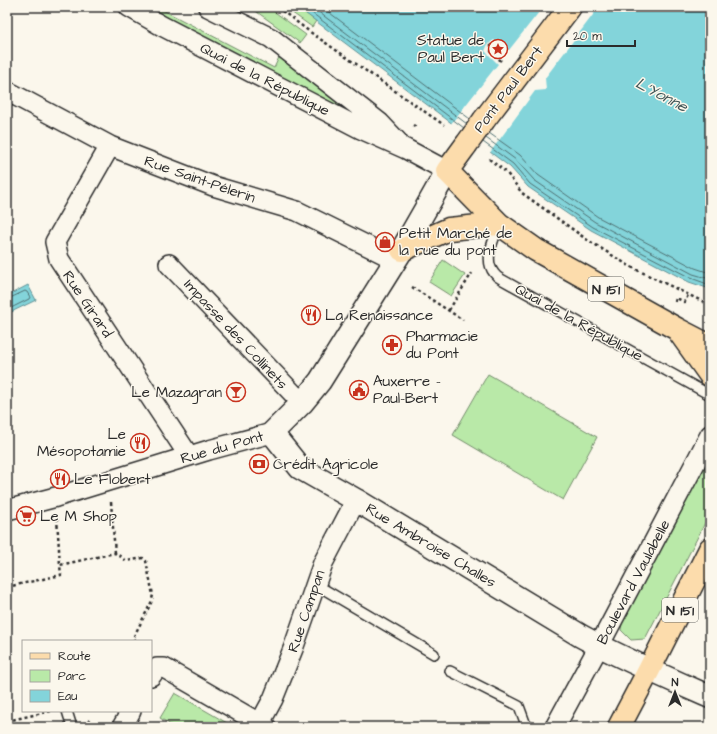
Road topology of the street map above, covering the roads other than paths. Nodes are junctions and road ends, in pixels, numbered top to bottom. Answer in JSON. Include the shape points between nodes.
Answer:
{"nodes":[{"id":1,"x":129,"y":7,"type":"edge"},
{"id":2,"x":208,"y":7,"type":"edge"},
{"id":3,"x":570,"y":7,"type":"edge"},
{"id":4,"x":7,"y":91,"type":"edge"},
{"id":5,"x":110,"y":146,"type":"junction"},
{"id":6,"x":403,"y":148,"type":"junction"},
{"id":7,"x":447,"y":171,"type":"junction"},
{"id":8,"x":499,"y":224,"type":"junction"},
{"id":9,"x":399,"y":255,"type":"junction"},
{"id":10,"x":170,"y":264,"type":"dead end"},
{"id":11,"x":677,"y":329,"type":"junction"},
{"id":12,"x":710,"y":346,"type":"edge"},
{"id":13,"x":710,"y":375,"type":"edge"},
{"id":14,"x":710,"y":395,"type":"edge"},
{"id":15,"x":302,"y":403,"type":"junction"},
{"id":16,"x":272,"y":433,"type":"junction"},
{"id":17,"x":710,"y":436,"type":"edge"},
{"id":18,"x":189,"y":456,"type":"junction"},
{"id":19,"x":356,"y":500,"type":"junction"},
{"id":20,"x":7,"y":510,"type":"edge"},
{"id":21,"x":710,"y":549,"type":"edge"},
{"id":22,"x":315,"y":584,"type":"junction"},
{"id":23,"x":599,"y":646,"type":"junction"},
{"id":24,"x":434,"y":654,"type":"dead end"},
{"id":25,"x":649,"y":670,"type":"junction"},
{"id":26,"x":450,"y":671,"type":"dead end"},
{"id":27,"x":154,"y":672,"type":"edge"},
{"id":28,"x":710,"y":697,"type":"edge"},
{"id":29,"x":66,"y":712,"type":"edge"},
{"id":30,"x":130,"y":712,"type":"edge"},
{"id":31,"x":263,"y":725,"type":"edge"},
{"id":32,"x":72,"y":727,"type":"edge"},
{"id":33,"x":122,"y":727,"type":"edge"},
{"id":34,"x":530,"y":727,"type":"edge"},
{"id":35,"x":555,"y":727,"type":"edge"},
{"id":36,"x":619,"y":727,"type":"edge"}],
"edges":[{"from":1,"to":6,"type":"street","name":"Quai de la République","via":[[360,129]]},
{"from":2,"to":6,"type":"street","name":"Quai de la République","via":[[271,38],[380,122]]},
{"from":3,"to":7,"type":"main road","name":"Pont Paul Bert","bridge":true},
{"from":4,"to":5,"type":"street","name":"Rue Saint-Pélerin"},
{"from":5,"to":9,"type":"street","name":"Rue Saint-Pélerin","via":[[213,186],[297,211]]},
{"from":5,"to":18,"type":"street","name":"Rue Girard","via":[[55,242],[59,259]]},
{"from":6,"to":7,"type":"street","name":"Quai de la République"},
{"from":7,"to":8,"type":"main road","number":"N 151"},
{"from":7,"to":9,"type":"street","name":"Rue du Pont"},
{"from":8,"to":9,"type":"main road","via":[[449,229]]},
{"from":8,"to":11,"type":"main road","number":"N 151","via":[[536,250]]},
{"from":8,"to":14,"type":"lane","name":"Quai de la République","via":[[489,256],[494,274]]},
{"from":9,"to":15,"type":"street","name":"Rue du Pont","via":[[320,381]]},
{"from":10,"to":15,"type":"street","name":"Impasse des Collinets"},
{"from":11,"to":12,"type":"main road","number":"N 151"},
{"from":11,"to":13,"type":"main road","number":"N 151"},
{"from":15,"to":16,"type":"street","name":"Rue du Pont"},
{"from":16,"to":18,"type":"street","name":"Rue du Pont"},
{"from":16,"to":19,"type":"street","name":"Rue Ambroise Challes","via":[[300,468]]},
{"from":17,"to":23,"type":"street","name":"Boulevard Vaulabelle"},
{"from":18,"to":20,"type":"street","name":"Rue du Pont"},
{"from":19,"to":22,"type":"street","name":"Rue Campan","via":[[323,563]]},
{"from":19,"to":23,"type":"street","name":"Rue Ambroise Challes"},
{"from":21,"to":25,"type":"main road","number":"N 151"},
{"from":22,"to":24,"type":"lane"},
{"from":22,"to":31,"type":"street","name":"Rue Campan"},
{"from":23,"to":25,"type":"street","name":"Rue Ambroise Challes"},
{"from":23,"to":35,"type":"street","name":"Boulevard Vaulabelle"},
{"from":25,"to":28,"type":"street","name":"Rue Ambroise Challes"},
{"from":25,"to":36,"type":"main road","number":"N 151"},
{"from":26,"to":34,"type":"lane","via":[[519,706],[526,725]]},
{"from":27,"to":31,"type":"street","via":[[164,668]]},
{"from":29,"to":32,"type":"lane"},
{"from":30,"to":33,"type":"street"}]}
